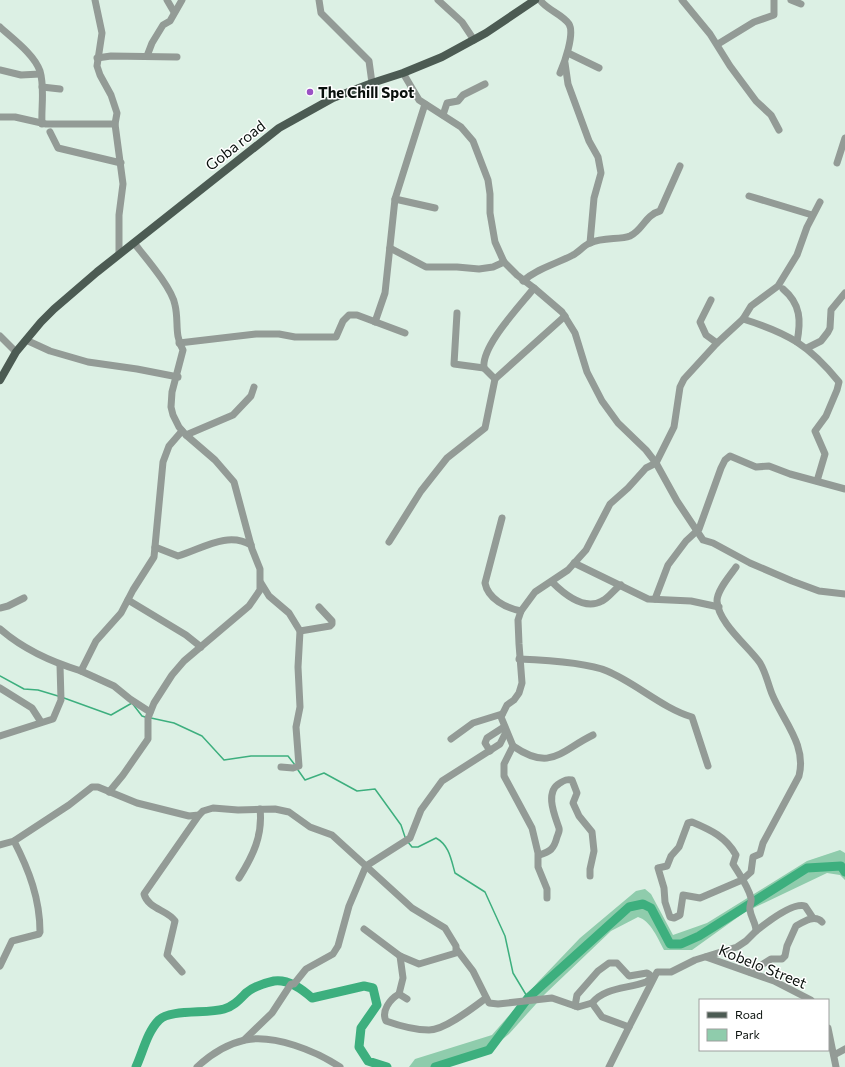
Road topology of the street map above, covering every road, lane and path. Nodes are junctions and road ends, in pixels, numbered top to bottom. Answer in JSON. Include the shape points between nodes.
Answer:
{"nodes":[{"id":1,"x":95,"y":0,"type":"edge"},
{"id":2,"x":167,"y":0,"type":"edge"},
{"id":3,"x":182,"y":0,"type":"edge"},
{"id":4,"x":319,"y":0,"type":"edge"},
{"id":5,"x":438,"y":0,"type":"edge"},
{"id":6,"x":535,"y":0,"type":"edge"},
{"id":7,"x":540,"y":0,"type":"edge"},
{"id":8,"x":682,"y":0,"type":"edge"},
{"id":9,"x":774,"y":0,"type":"edge"},
{"id":10,"x":791,"y":0,"type":"edge"},
{"id":11,"x":801,"y":4,"type":"dead end"},
{"id":12,"x":174,"y":12,"type":"junction"},
{"id":13,"x":0,"y":27,"type":"edge"},
{"id":14,"x":474,"y":40,"type":"junction"},
{"id":15,"x":718,"y":44,"type":"junction"},
{"id":16,"x":568,"y":53,"type":"junction"},
{"id":17,"x":147,"y":56,"type":"junction"},
{"id":18,"x":177,"y":57,"type":"dead end"},
{"id":19,"x":97,"y":58,"type":"junction"},
{"id":20,"x":565,"y":63,"type":"junction"},
{"id":21,"x":599,"y":68,"type":"dead end"},
{"id":22,"x":0,"y":70,"type":"edge"},
{"id":23,"x":403,"y":73,"type":"junction"},
{"id":24,"x":560,"y":73,"type":"dead end"},
{"id":25,"x":40,"y":74,"type":"junction"},
{"id":26,"x":372,"y":83,"type":"junction"},
{"id":27,"x":485,"y":84,"type":"dead end"},
{"id":28,"x":42,"y":87,"type":"junction"},
{"id":29,"x":60,"y":89,"type":"dead end"},
{"id":30,"x":425,"y":104,"type":"junction"},
{"id":31,"x":443,"y":115,"type":"junction"},
{"id":32,"x":0,"y":117,"type":"edge"},
{"id":33,"x":42,"y":124,"type":"junction"},
{"id":34,"x":116,"y":124,"type":"junction"},
{"id":35,"x":779,"y":130,"type":"dead end"},
{"id":36,"x":50,"y":132,"type":"dead end"},
{"id":37,"x":845,"y":138,"type":"edge"},
{"id":38,"x":837,"y":163,"type":"dead end"},
{"id":39,"x":121,"y":164,"type":"junction"},
{"id":40,"x":680,"y":166,"type":"dead end"},
{"id":41,"x":749,"y":196,"type":"dead end"},
{"id":42,"x":395,"y":199,"type":"junction"},
{"id":43,"x":820,"y":202,"type":"dead end"},
{"id":44,"x":435,"y":208,"type":"dead end"},
{"id":45,"x":812,"y":215,"type":"junction"},
{"id":46,"x":134,"y":243,"type":"junction"},
{"id":47,"x":590,"y":243,"type":"junction"},
{"id":48,"x":390,"y":248,"type":"junction"},
{"id":49,"x":119,"y":254,"type":"junction"},
{"id":50,"x":504,"y":262,"type":"junction"},
{"id":51,"x":524,"y":281,"type":"junction"},
{"id":52,"x":534,"y":288,"type":"junction"},
{"id":53,"x":783,"y":289,"type":"dead end"},
{"id":54,"x":845,"y":293,"type":"edge"},
{"id":55,"x":711,"y":300,"type":"dead end"},
{"id":56,"x":458,"y":313,"type":"dead end"},
{"id":57,"x":565,"y":316,"type":"junction"},
{"id":58,"x":743,"y":319,"type":"junction"},
{"id":59,"x":375,"y":322,"type":"junction"},
{"id":60,"x":405,"y":333,"type":"dead end"},
{"id":61,"x":0,"y":336,"type":"edge"},
{"id":62,"x":26,"y":340,"type":"junction"},
{"id":63,"x":797,"y":342,"type":"junction"},
{"id":64,"x":179,"y":343,"type":"junction"},
{"id":65,"x":717,"y":343,"type":"junction"},
{"id":66,"x":806,"y":348,"type":"junction"},
{"id":67,"x":16,"y":352,"type":"junction"},
{"id":68,"x":484,"y":368,"type":"junction"},
{"id":69,"x":178,"y":377,"type":"junction"},
{"id":70,"x":495,"y":379,"type":"junction"},
{"id":71,"x":0,"y":380,"type":"edge"},
{"id":72,"x":842,"y":383,"type":"edge"},
{"id":73,"x":254,"y":386,"type":"dead end"},
{"id":74,"x":184,"y":433,"type":"junction"},
{"id":75,"x":656,"y":462,"type":"junction"},
{"id":76,"x":818,"y":481,"type":"junction"},
{"id":77,"x":845,"y":488,"type":"edge"},
{"id":78,"x":502,"y":518,"type":"dead end"},
{"id":79,"x":697,"y":531,"type":"junction"},
{"id":80,"x":389,"y":542,"type":"dead end"},
{"id":81,"x":251,"y":546,"type":"junction"},
{"id":82,"x":155,"y":547,"type":"junction"},
{"id":83,"x":574,"y":563,"type":"junction"},
{"id":84,"x":736,"y":567,"type":"dead end"},
{"id":85,"x":552,"y":582,"type":"junction"},
{"id":86,"x":261,"y":583,"type":"junction"},
{"id":87,"x":621,"y":584,"type":"junction"},
{"id":88,"x":845,"y":594,"type":"edge"},
{"id":89,"x":24,"y":598,"type":"dead end"},
{"id":90,"x":655,"y":599,"type":"junction"},
{"id":91,"x":128,"y":600,"type":"junction"},
{"id":92,"x":319,"y":607,"type":"dead end"},
{"id":93,"x":0,"y":608,"type":"edge"},
{"id":94,"x":719,"y":608,"type":"junction"},
{"id":95,"x":521,"y":611,"type":"junction"},
{"id":96,"x":0,"y":628,"type":"edge"},
{"id":97,"x":300,"y":631,"type":"junction"},
{"id":98,"x":201,"y":647,"type":"junction"},
{"id":99,"x":519,"y":659,"type":"junction"},
{"id":100,"x":60,"y":665,"type":"junction"},
{"id":101,"x":81,"y":671,"type":"junction"},
{"id":102,"x":0,"y":688,"type":"edge"},
{"id":103,"x":150,"y":712,"type":"junction"},
{"id":104,"x":41,"y":722,"type":"junction"},
{"id":105,"x":503,"y":723,"type":"junction"},
{"id":106,"x":592,"y":735,"type":"dead end"},
{"id":107,"x":0,"y":736,"type":"edge"},
{"id":108,"x":451,"y":739,"type":"dead end"},
{"id":109,"x":513,"y":746,"type":"junction"},
{"id":110,"x":490,"y":752,"type":"junction"},
{"id":111,"x":708,"y":766,"type":"dead end"},
{"id":112,"x":281,"y":767,"type":"dead end"},
{"id":113,"x":109,"y":792,"type":"junction"},
{"id":114,"x":260,"y":809,"type":"junction"},
{"id":115,"x":199,"y":815,"type":"junction"},
{"id":116,"x":14,"y":841,"type":"junction"},
{"id":117,"x":0,"y":845,"type":"edge"},
{"id":118,"x":538,"y":855,"type":"junction"},
{"id":119,"x":366,"y":866,"type":"junction"},
{"id":120,"x":590,"y":876,"type":"dead end"},
{"id":121,"x":239,"y":878,"type":"dead end"},
{"id":122,"x":742,"y":880,"type":"junction"},
{"id":123,"x":547,"y":898,"type":"dead end"},
{"id":124,"x":813,"y":918,"type":"junction"},
{"id":125,"x":822,"y":922,"type":"dead end"},
{"id":126,"x":364,"y":930,"type":"dead end"},
{"id":127,"x":756,"y":931,"type":"junction"},
{"id":128,"x":457,"y":950,"type":"junction"},
{"id":129,"x":400,"y":956,"type":"junction"},
{"id":130,"x":706,"y":957,"type":"junction"},
{"id":131,"x":0,"y":966,"type":"edge"},
{"id":132,"x":182,"y":972,"type":"dead end"},
{"id":133,"x":750,"y":972,"type":"junction"},
{"id":134,"x":399,"y":994,"type":"junction"},
{"id":135,"x":486,"y":998,"type":"junction"},
{"id":136,"x":406,"y":999,"type":"dead end"},
{"id":137,"x":809,"y":999,"type":"edge"},
{"id":138,"x":592,"y":1003,"type":"junction"},
{"id":139,"x":575,"y":1006,"type":"junction"},
{"id":140,"x":629,"y":1027,"type":"junction"},
{"id":141,"x":829,"y":1032,"type":"edge"},
{"id":142,"x":244,"y":1040,"type":"junction"},
{"id":143,"x":845,"y":1049,"type":"edge"},
{"id":144,"x":834,"y":1055,"type":"junction"},
{"id":145,"x":197,"y":1067,"type":"edge"},
{"id":146,"x":340,"y":1067,"type":"edge"},
{"id":147,"x":609,"y":1067,"type":"edge"},
{"id":148,"x":836,"y":1067,"type":"edge"}],
"edges":[{"from":1,"to":19,"type":"street","via":[[102,33]]},
{"from":2,"to":12,"type":"street"},
{"from":3,"to":12,"type":"street"},
{"from":4,"to":26,"type":"street","via":[[321,13],[369,61]]},
{"from":5,"to":14,"type":"street","via":[[462,22]]},
{"from":6,"to":14,"type":"main road","name":"Goba road"},
{"from":7,"to":16,"type":"street","via":[[569,25]]},
{"from":8,"to":15,"type":"street"},
{"from":9,"to":15,"type":"street","via":[[774,15],[754,22]]},
{"from":10,"to":11,"type":"street"},
{"from":12,"to":17,"type":"street","via":[[170,21],[163,25]]},
{"from":13,"to":25,"type":"street","via":[[29,55]]},
{"from":14,"to":23,"type":"main road","name":"Goba road"},
{"from":15,"to":35,"type":"street","via":[[730,66],[756,101],[771,115]]},
{"from":16,"to":20,"type":"street"},
{"from":16,"to":21,"type":"street"},
{"from":17,"to":18,"type":"street"},
{"from":17,"to":19,"type":"street"},
{"from":19,"to":34,"type":"street","via":[[100,75],[116,107]]},
{"from":20,"to":24,"type":"street"},
{"from":20,"to":47,"type":"street","via":[[568,84],[586,136],[598,157],[601,173],[594,198]]},
{"from":22,"to":25,"type":"street","via":[[21,75]]},
{"from":23,"to":26,"type":"main road","name":"Goba road"},
{"from":23,"to":30,"type":"street","via":[[415,96]]},
{"from":25,"to":28,"type":"street"},
{"from":26,"to":46,"type":"main road","name":"Goba road","via":[[333,98],[279,128]]},
{"from":27,"to":31,"type":"street","via":[[463,95],[458,101],[448,103]]},
{"from":28,"to":29,"type":"street"},
{"from":28,"to":33,"type":"street"},
{"from":30,"to":31,"type":"street"},
{"from":30,"to":42,"type":"street"},
{"from":31,"to":50,"type":"street","via":[[465,130],[478,152],[489,188],[495,242]]},
{"from":32,"to":33,"type":"street","via":[[15,117]]},
{"from":33,"to":34,"type":"street"},
{"from":34,"to":39,"type":"street"},
{"from":36,"to":39,"type":"street","via":[[58,148]]},
{"from":37,"to":38,"type":"street"},
{"from":39,"to":49,"type":"street","via":[[123,193],[119,215]]},
{"from":40,"to":47,"type":"street","via":[[660,211],[649,216],[639,230],[629,236]]},
{"from":41,"to":45,"type":"street"},
{"from":42,"to":44,"type":"street"},
{"from":42,"to":48,"type":"street"},
{"from":43,"to":45,"type":"street"},
{"from":45,"to":58,"type":"street","via":[[798,255],[778,286],[750,306]]},
{"from":46,"to":49,"type":"main road","name":"Goba road"},
{"from":46,"to":64,"type":"street","via":[[172,297]]},
{"from":47,"to":51,"type":"street","via":[[574,255],[543,268]]},
{"from":48,"to":50,"type":"street","via":[[426,267],[479,269]]},
{"from":48,"to":59,"type":"street","via":[[385,293]]},
{"from":49,"to":62,"type":"main road","name":"Goba road","via":[[54,309]]},
{"from":50,"to":51,"type":"street"},
{"from":51,"to":52,"type":"street"},
{"from":52,"to":57,"type":"street"},
{"from":52,"to":68,"type":"street","via":[[487,349]]},
{"from":53,"to":63,"type":"street","via":[[790,295],[797,308],[800,323]]},
{"from":54,"to":66,"type":"street","via":[[831,310],[828,332],[821,341]]},
{"from":55,"to":65,"type":"street","via":[[700,322],[706,335]]},
{"from":56,"to":68,"type":"street","via":[[453,362],[456,366]]},
{"from":57,"to":70,"type":"street"},
{"from":57,"to":75,"type":"street","via":[[575,333],[587,372],[602,401],[618,423]]},
{"from":58,"to":63,"type":"street","via":[[786,335]]},
{"from":58,"to":65,"type":"street"},
{"from":59,"to":60,"type":"street"},
{"from":59,"to":64,"type":"street","via":[[357,315],[349,315],[343,321],[336,337],[256,334]]},
{"from":61,"to":67,"type":"street"},
{"from":62,"to":67,"type":"main road","name":"Goba road"},
{"from":62,"to":69,"type":"street","via":[[50,352],[88,362]]},
{"from":63,"to":66,"type":"street"},
{"from":64,"to":69,"type":"street","via":[[183,350]]},
{"from":65,"to":75,"type":"street","via":[[680,387],[674,427]]},
{"from":66,"to":72,"type":"street"},
{"from":67,"to":71,"type":"main road","name":"Goba road"},
{"from":68,"to":70,"type":"street"},
{"from":69,"to":74,"type":"street","via":[[174,382],[171,407]]},
{"from":70,"to":80,"type":"street","via":[[485,428],[447,458],[421,491]]},
{"from":72,"to":76,"type":"street","via":[[826,416],[815,431],[825,454]]},
{"from":73,"to":74,"type":"street","via":[[251,396],[233,415]]},
{"from":74,"to":81,"type":"street","via":[[215,460],[234,482]]},
{"from":74,"to":82,"type":"street","via":[[170,446],[163,462]]},
{"from":75,"to":79,"type":"street"},
{"from":75,"to":83,"type":"street","via":[[646,468],[610,504],[592,540]]},
{"from":76,"to":77,"type":"street"},
{"from":76,"to":79,"type":"street","via":[[769,466],[756,467],[730,456],[721,468]]},
{"from":78,"to":95,"type":"street","via":[[484,583],[485,588],[501,604]]},
{"from":79,"to":88,"type":"street","via":[[703,540],[787,580],[828,593]]},
{"from":79,"to":90,"type":"street","via":[[668,565]]},
{"from":81,"to":82,"type":"street","via":[[234,539],[219,541],[178,556]]},
{"from":81,"to":86,"type":"street","via":[[260,569]]},
{"from":82,"to":91,"type":"street","via":[[154,556]]},
{"from":83,"to":85,"type":"street"},
{"from":83,"to":87,"type":"street"},
{"from":84,"to":94,"type":"street","via":[[719,593]]},
{"from":85,"to":87,"type":"street","via":[[564,595],[589,603],[601,602]]},
{"from":85,"to":95,"type":"street","via":[[535,592]]},
{"from":86,"to":97,"type":"street","via":[[269,596],[289,613]]},
{"from":86,"to":98,"type":"street","via":[[260,590],[249,606]]},
{"from":87,"to":90,"type":"street","via":[[648,599]]},
{"from":89,"to":93,"type":"street"},
{"from":90,"to":94,"type":"street","via":[[691,601]]},
{"from":91,"to":98,"type":"street"},
{"from":91,"to":101,"type":"street","via":[[121,613],[96,641]]},
{"from":92,"to":97,"type":"street","via":[[332,620],[332,624]]},
{"from":94,"to":122,"type":"street","via":[[734,634],[761,665],[772,695],[786,718],[799,748],[801,759],[799,776],[765,838],[760,854],[753,857],[751,872]]},
{"from":95,"to":99,"type":"street","via":[[518,620]]},
{"from":96,"to":100,"type":"street","via":[[23,648]]},
{"from":97,"to":112,"type":"street","via":[[300,707],[296,727],[300,766]]},
{"from":98,"to":103,"type":"street","via":[[172,675]]},
{"from":99,"to":105,"type":"street","via":[[522,679],[519,693]]},
{"from":99,"to":111,"type":"street","via":[[602,669],[670,708],[692,717]]},
{"from":100,"to":101,"type":"street"},
{"from":100,"to":104,"type":"street","via":[[61,700],[52,719]]},
{"from":101,"to":103,"type":"street","via":[[114,686]]},
{"from":102,"to":104,"type":"street","via":[[32,708]]},
{"from":103,"to":113,"type":"street","via":[[148,739]]},
{"from":104,"to":107,"type":"street"},
{"from":105,"to":108,"type":"street","via":[[473,723]]},
{"from":105,"to":109,"type":"street"},
{"from":105,"to":110,"type":"street","via":[[502,742]]},
{"from":105,"to":110,"type":"street","via":[[486,738],[485,743]]},
{"from":106,"to":109,"type":"street","via":[[566,752],[548,757],[524,754]]},
{"from":109,"to":118,"type":"street","via":[[504,764],[504,776],[532,828]]},
{"from":110,"to":119,"type":"street","via":[[442,781],[421,810],[410,838]]},
{"from":113,"to":115,"type":"street","via":[[176,814]]},
{"from":113,"to":116,"type":"street","via":[[92,787]]},
{"from":114,"to":115,"type":"street","via":[[213,808]]},
{"from":114,"to":119,"type":"street","via":[[289,812],[310,827],[332,836]]},
{"from":114,"to":121,"type":"street","via":[[261,825],[253,853]]},
{"from":115,"to":132,"type":"street","via":[[144,894],[150,904],[175,921],[167,955]]},
{"from":116,"to":117,"type":"street"},
{"from":116,"to":131,"type":"street","via":[[37,898],[40,932],[12,941]]},
{"from":118,"to":120,"type":"street","via":[[553,849],[559,831],[551,806],[556,785],[567,779],[572,780],[577,794],[573,804],[592,832],[594,851]]},
{"from":118,"to":123,"type":"street","via":[[538,867],[547,889]]},
{"from":119,"to":128,"type":"street","via":[[412,908],[445,928]]},
{"from":119,"to":142,"type":"street","via":[[333,954],[306,969],[294,984],[291,984],[272,1013]]},
{"from":122,"to":122,"type":"street","via":[[733,864],[736,855],[722,836],[692,822],[688,823],[667,866],[658,868],[665,902],[670,917],[674,918],[680,915],[683,895],[700,898]]},
{"from":122,"to":127,"type":"street","via":[[752,899],[750,910]]},
{"from":124,"to":125,"type":"street"},
{"from":124,"to":127,"type":"street","via":[[805,906],[798,905]]},
{"from":124,"to":133,"type":"street","via":[[794,928],[786,956],[782,959],[771,959]]},
{"from":126,"to":129,"type":"street"},
{"from":127,"to":130,"type":"street","via":[[736,947]]},
{"from":128,"to":129,"type":"street","via":[[452,955],[423,964]]},
{"from":128,"to":135,"type":"street","via":[[473,971]]},
{"from":129,"to":134,"type":"street","via":[[403,978]]},
{"from":130,"to":133,"type":"street","name":"Kobelo Street"},
{"from":130,"to":140,"type":"street","via":[[671,972],[657,972]]},
{"from":133,"to":137,"type":"street","name":"Kobelo Street"},
{"from":134,"to":135,"type":"street","via":[[391,1000],[386,1010],[386,1021],[430,1030],[459,1018]]},
{"from":134,"to":136,"type":"street"},
{"from":135,"to":139,"type":"street","via":[[489,1003],[498,1004],[552,998]]},
{"from":138,"to":139,"type":"street"},
{"from":138,"to":139,"type":"street","via":[[604,993],[646,982],[650,975],[647,973],[629,976],[617,963],[609,963],[598,971],[577,995]]},
{"from":138,"to":140,"type":"street","via":[[602,1017]]},
{"from":140,"to":147,"type":"street"},
{"from":141,"to":144,"type":"street"},
{"from":142,"to":145,"type":"street","via":[[215,1053]]},
{"from":142,"to":146,"type":"street","via":[[289,1044],[319,1054]]},
{"from":143,"to":144,"type":"street"},
{"from":144,"to":148,"type":"street"}]}
